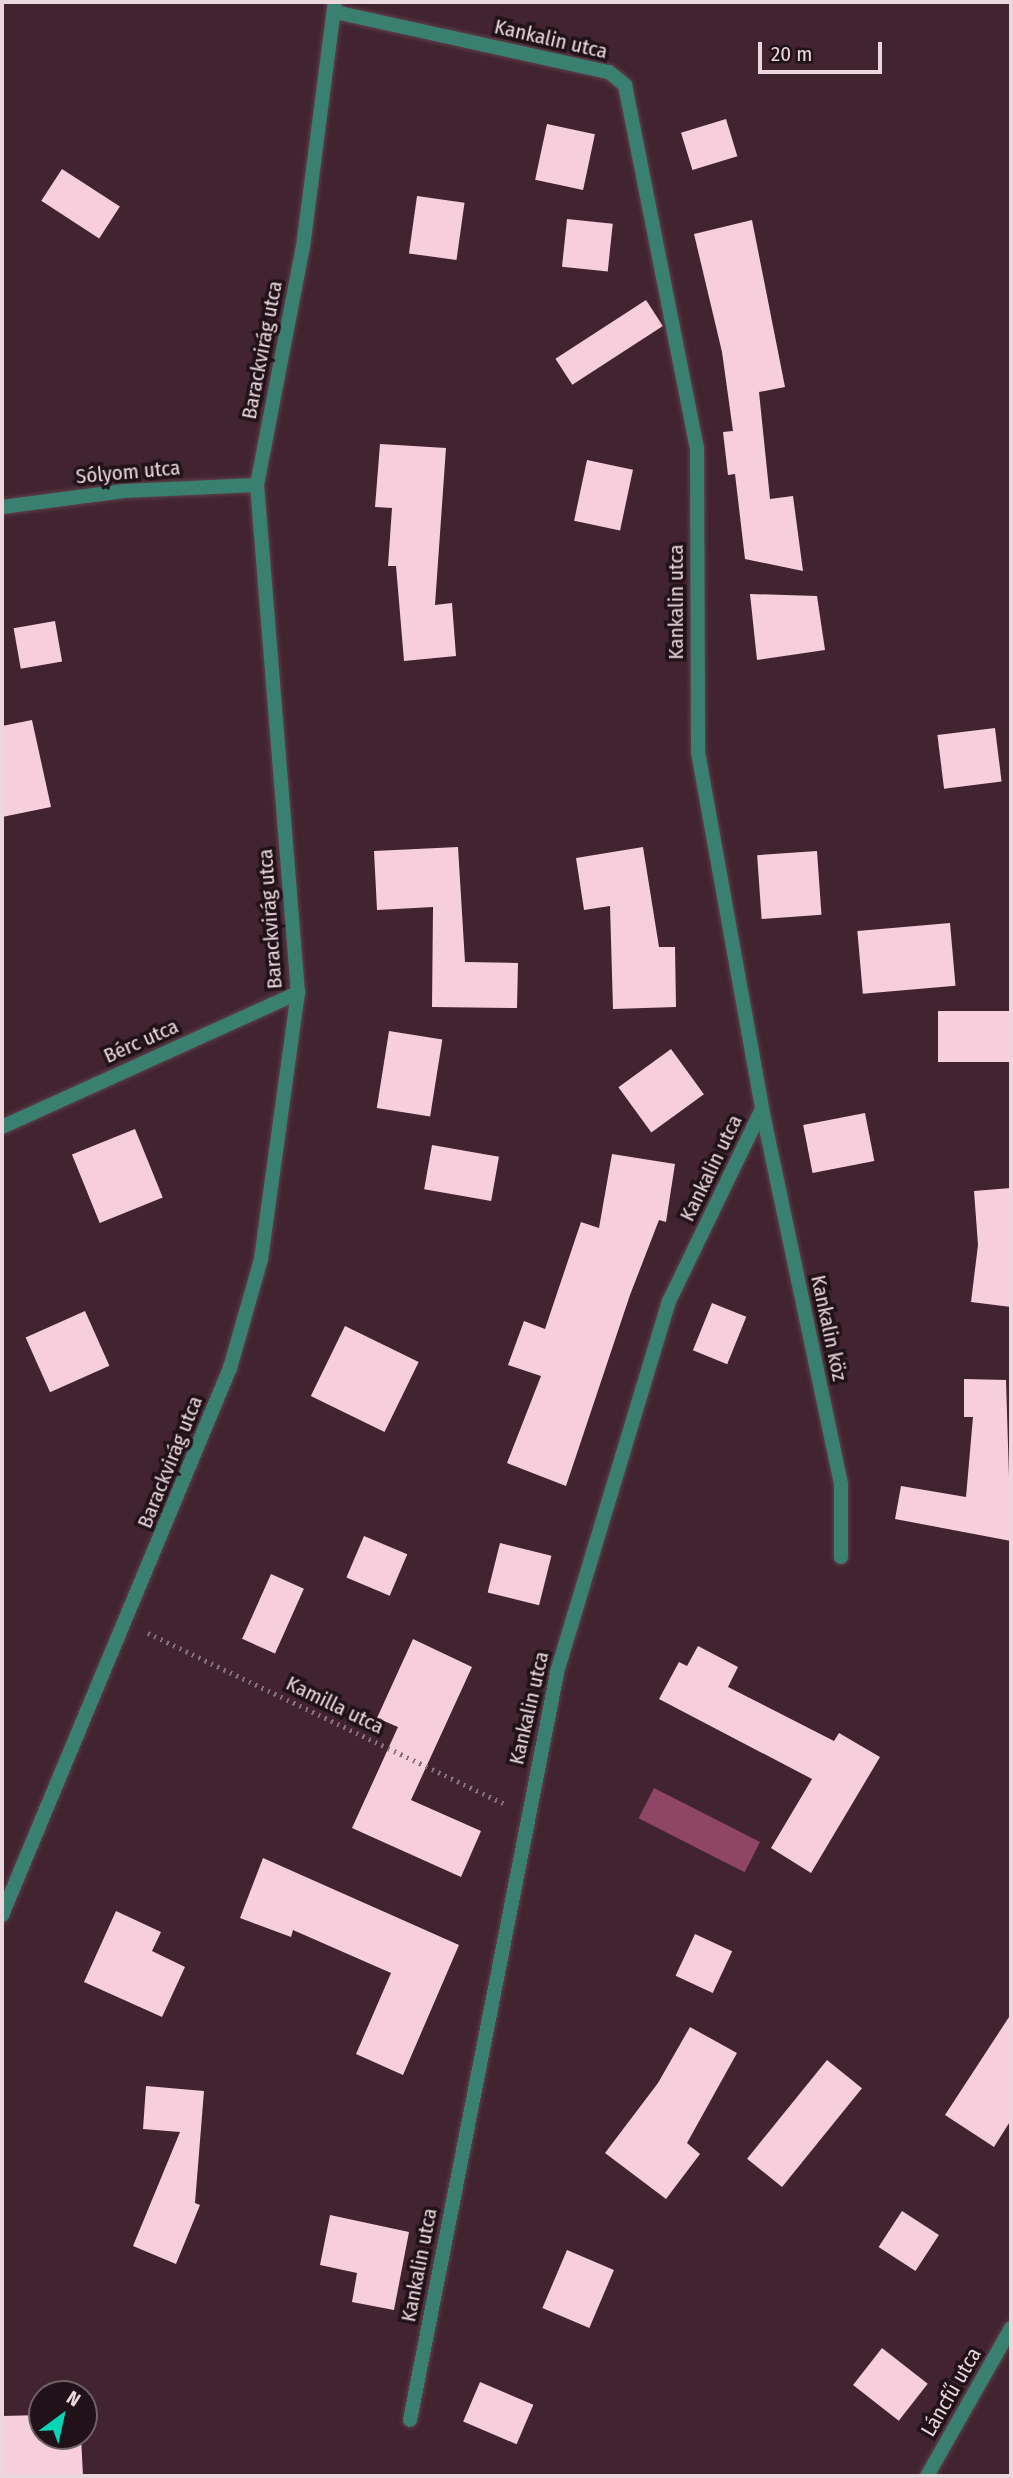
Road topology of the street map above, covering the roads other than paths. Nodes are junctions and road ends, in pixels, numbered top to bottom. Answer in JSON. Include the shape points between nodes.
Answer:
{"nodes":[{"id":1,"x":335,"y":7,"type":"edge"},
{"id":2,"x":257,"y":485,"type":"junction"},
{"id":3,"x":2,"y":507,"type":"edge"},
{"id":4,"x":298,"y":993,"type":"junction"},
{"id":5,"x":762,"y":1110,"type":"junction"},
{"id":6,"x":2,"y":1127,"type":"edge"},
{"id":7,"x":841,"y":1557,"type":"dead end"},
{"id":8,"x":2,"y":1914,"type":"edge"},
{"id":9,"x":1011,"y":2328,"type":"edge"},
{"id":10,"x":410,"y":2420,"type":"dead end"},
{"id":11,"x":927,"y":2476,"type":"edge"}],
"edges":[{"from":1,"to":2,"type":"street","name":"Barackvirág utca","via":[[303,247]]},
{"from":1,"to":5,"type":"street","name":"Kankalin utca","via":[[608,72],[625,85],[697,448],[698,752]]},
{"from":2,"to":3,"type":"street","name":"Sólyom utca","via":[[124,491]]},
{"from":2,"to":4,"type":"street","name":"Barackvirág utca"},
{"from":4,"to":6,"type":"street","name":"Bérc utca"},
{"from":4,"to":8,"type":"street","name":"Barackvirág utca","via":[[261,1259],[230,1368],[129,1623]]},
{"from":5,"to":7,"type":"street","name":"Kankalin köz","via":[[841,1485]]},
{"from":5,"to":10,"type":"street","name":"Kankalin utca","via":[[669,1301],[557,1673]]},
{"from":9,"to":11,"type":"street","name":"Láncfű utca"}]}
